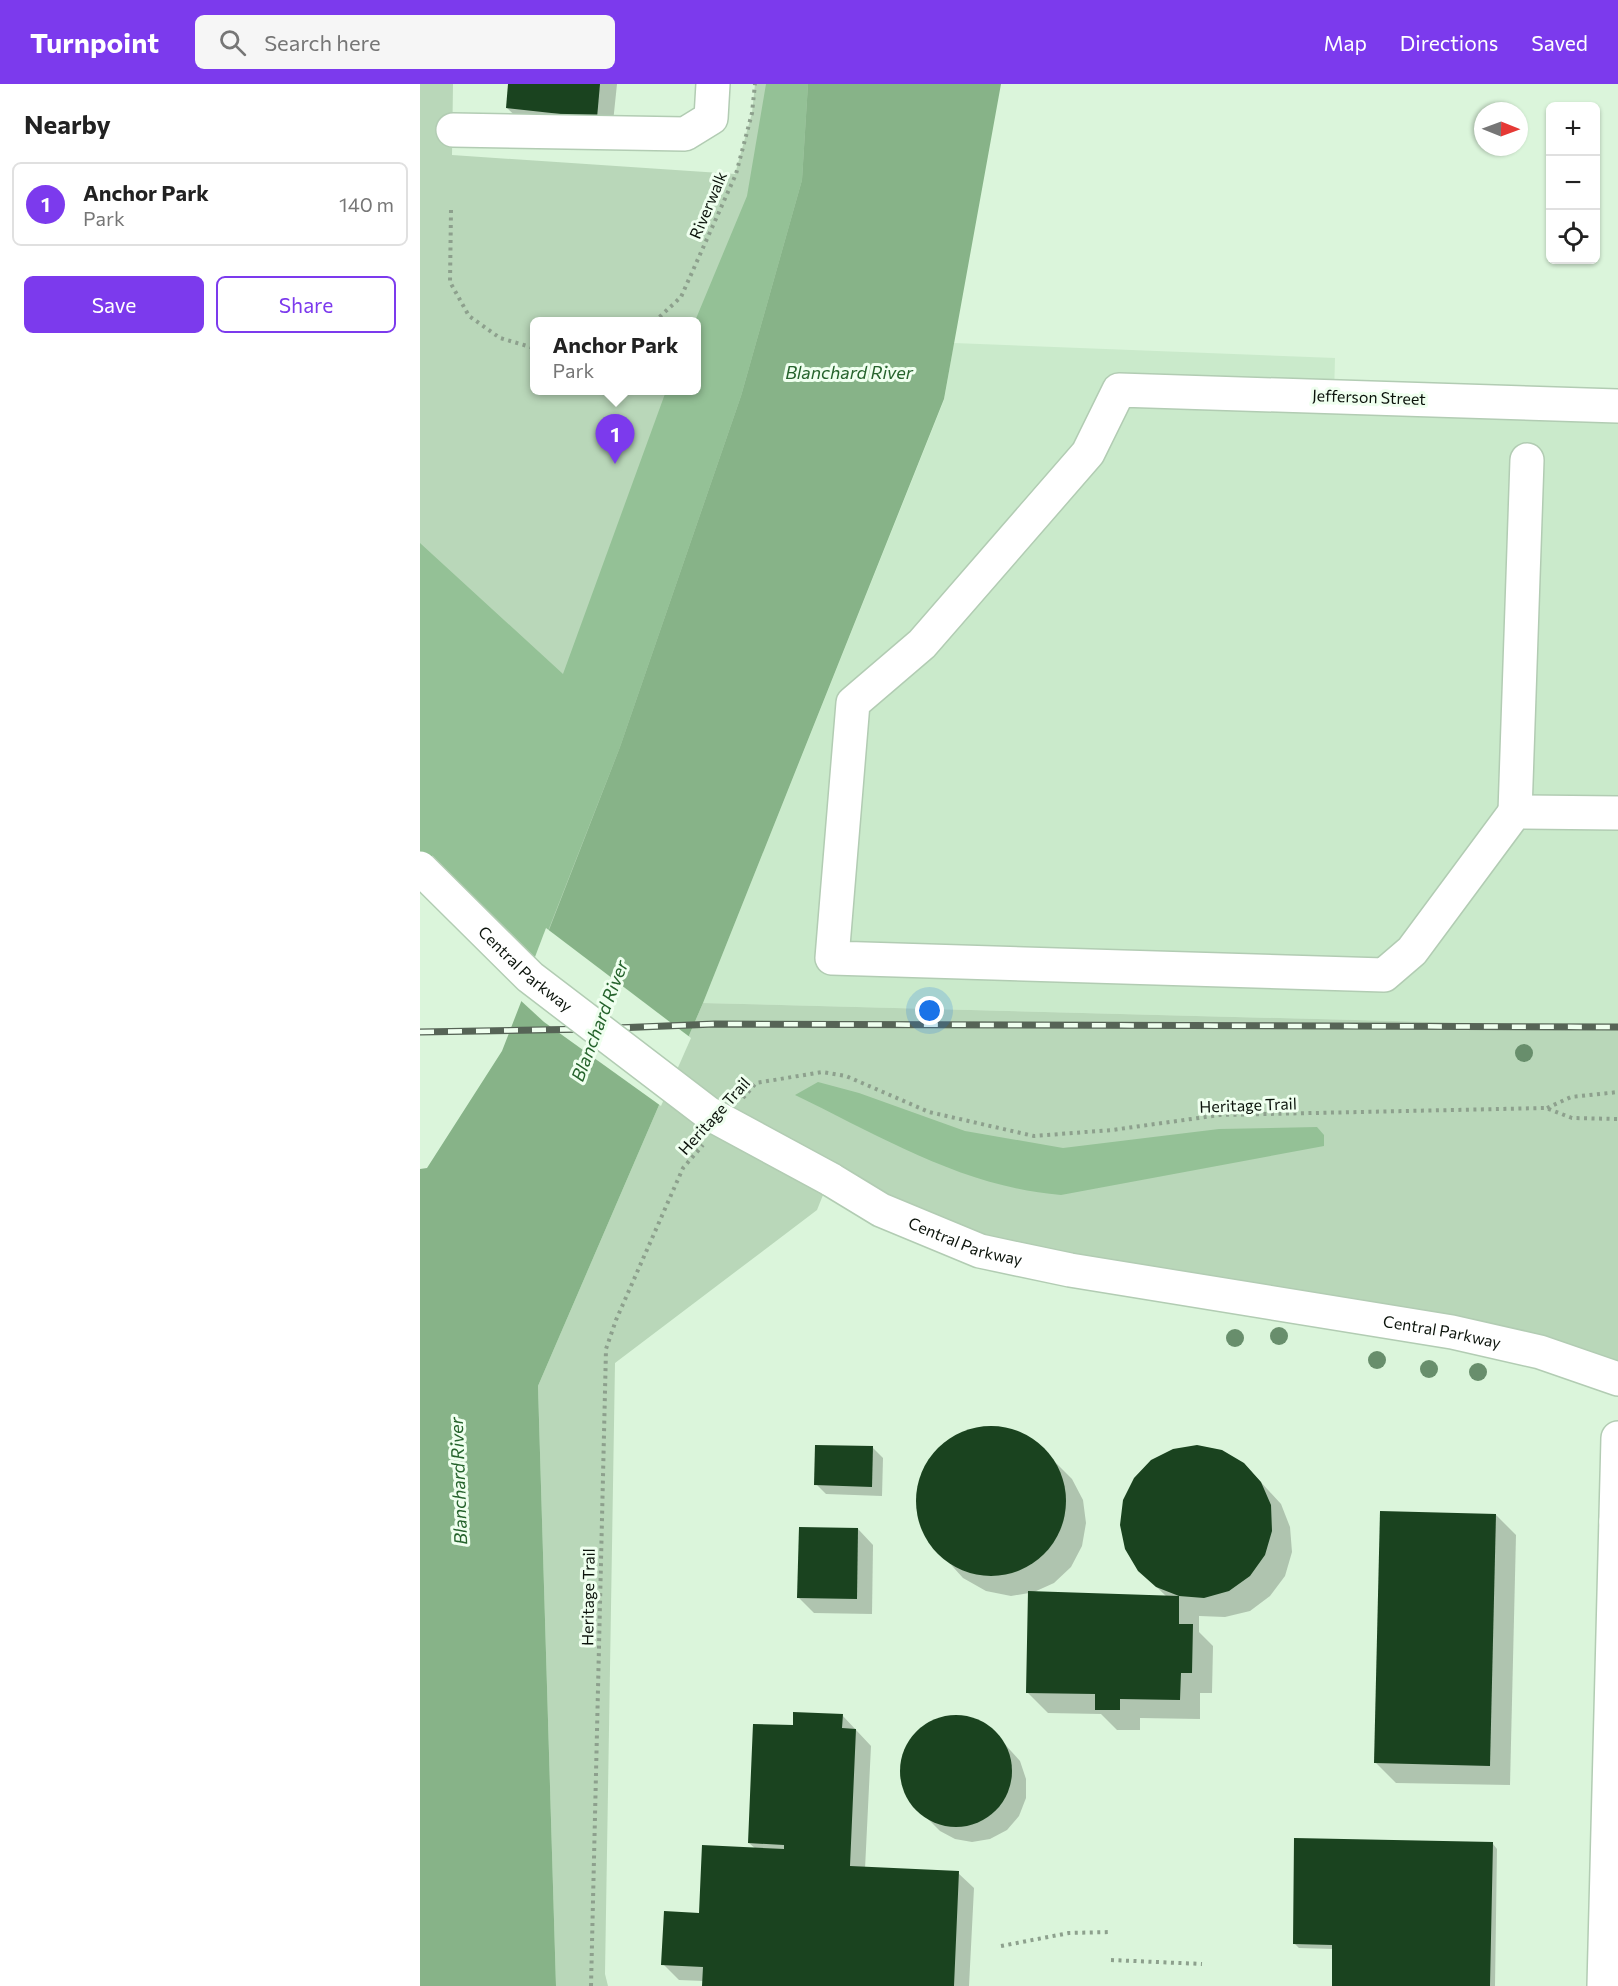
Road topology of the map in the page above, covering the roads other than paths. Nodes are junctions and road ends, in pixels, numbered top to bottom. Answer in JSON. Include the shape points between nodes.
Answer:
{"nodes":[{"id":1,"x":713,"y":84,"type":"edge"},
{"id":2,"x":453,"y":130,"type":"dead end"},
{"id":3,"x":1618,"y":406,"type":"edge"},
{"id":4,"x":1527,"y":460,"type":"dead end"},
{"id":5,"x":1515,"y":812,"type":"junction"},
{"id":6,"x":1618,"y":813,"type":"edge"},
{"id":7,"x":420,"y":868,"type":"edge"},
{"id":8,"x":1618,"y":1379,"type":"edge"},
{"id":9,"x":1618,"y":1438,"type":"edge"},
{"id":10,"x":1617,"y":1521,"type":"edge"},
{"id":11,"x":1614,"y":1745,"type":"edge"},
{"id":12,"x":1604,"y":1986,"type":"edge"}],
"edges":[{"from":1,"to":2,"type":"main road","via":[[711,118],[685,134]]},
{"from":3,"to":5,"type":"main road","name":"Jefferson Street","via":[[1119,390],[1088,453],[922,644],[853,704],[832,958],[1384,975],[1412,951]]},
{"from":4,"to":5,"type":"main road"},
{"from":5,"to":6,"type":"main road"},
{"from":7,"to":8,"type":"main road","name":"Central Parkway","bridge":true,"via":[[530,978],[699,1106],[881,1210],[980,1251],[1070,1270],[1452,1332],[1540,1352]]},
{"from":9,"to":10,"type":"main road"},
{"from":10,"to":11,"type":"main road"},
{"from":11,"to":12,"type":"main road"}]}
